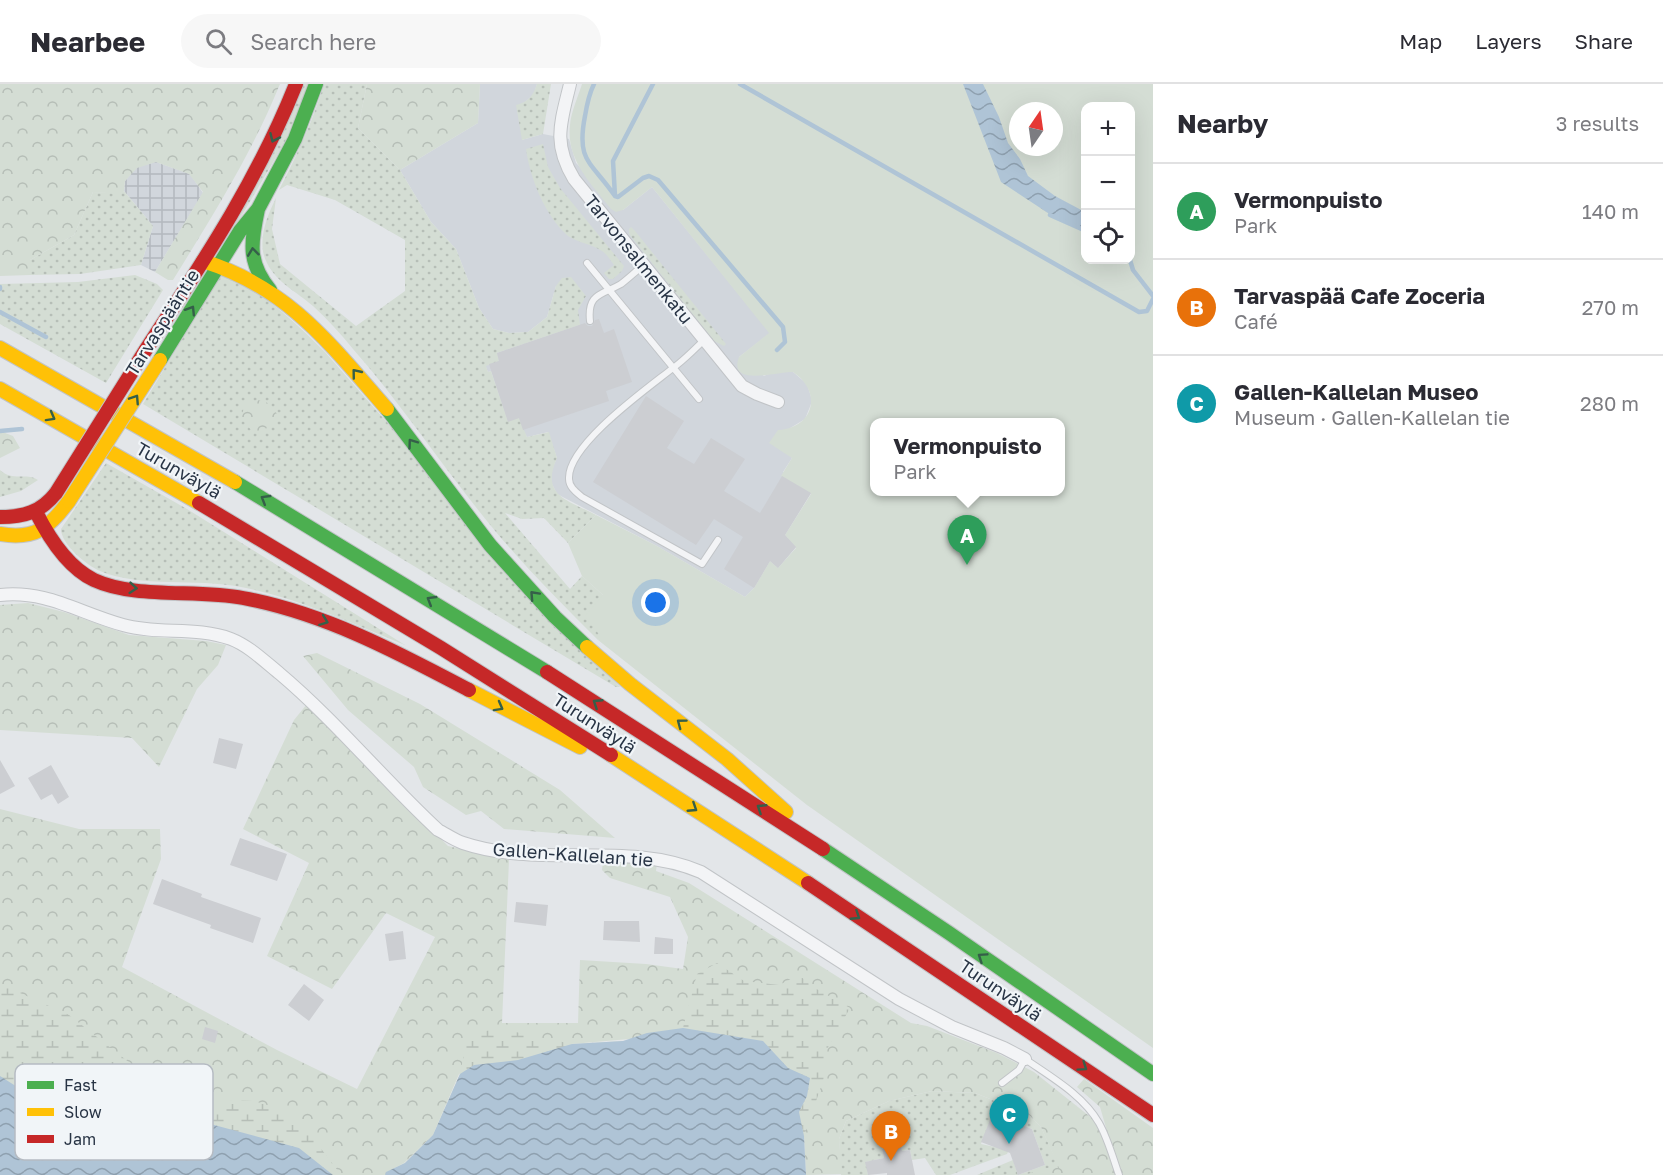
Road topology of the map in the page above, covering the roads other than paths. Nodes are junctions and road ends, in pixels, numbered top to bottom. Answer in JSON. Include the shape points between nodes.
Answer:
{"nodes":[{"id":1,"x":296,"y":84,"type":"edge"},
{"id":2,"x":316,"y":84,"type":"edge"},
{"id":3,"x":570,"y":84,"type":"edge"},
{"id":4,"x":258,"y":209,"type":"junction"},
{"id":5,"x":203,"y":261,"type":"junction"},
{"id":6,"x":587,"y":263,"type":"dead end"},
{"id":7,"x":644,"y":265,"type":"junction"},
{"id":8,"x":219,"y":266,"type":"junction"},
{"id":9,"x":609,"y":289,"type":"junction"},
{"id":10,"x":270,"y":291,"type":"junction"},
{"id":11,"x":590,"y":321,"type":"dead end"},
{"id":12,"x":704,"y":340,"type":"junction"},
{"id":13,"x":0,"y":348,"type":"edge"},
{"id":14,"x":673,"y":368,"type":"junction"},
{"id":15,"x":0,"y":389,"type":"edge"},
{"id":16,"x":699,"y":399,"type":"dead end"},
{"id":17,"x":778,"y":402,"type":"dead end"},
{"id":18,"x":36,"y":512,"type":"junction"},
{"id":19,"x":0,"y":517,"type":"edge"},
{"id":20,"x":45,"y":530,"type":"junction"},
{"id":21,"x":0,"y":534,"type":"edge"},
{"id":22,"x":718,"y":540,"type":"dead end"},
{"id":23,"x":0,"y":595,"type":"edge"},
{"id":24,"x":644,"y":776,"type":"junction"},
{"id":25,"x":828,"y":851,"type":"junction"},
{"id":26,"x":1025,"y":1059,"type":"junction"},
{"id":27,"x":1153,"y":1074,"type":"edge"},
{"id":28,"x":1002,"y":1083,"type":"dead end"},
{"id":29,"x":1153,"y":1115,"type":"edge"},
{"id":30,"x":1119,"y":1175,"type":"edge"}],
"edges":[{"from":1,"to":5,"type":"main road","name":"Tarvaspääntie","one_way":true,"via":[[267,155]]},
{"from":2,"to":4,"type":"main road","name":"Tarvaspääntie","via":[[296,140]]},
{"from":3,"to":7,"type":"street","name":"Tarvonsalmenkatu","via":[[561,123],[561,155],[574,179]]},
{"from":4,"to":8,"type":"main road","name":"Tarvaspääntie"},
{"from":10,"to":4,"type":"main road","one_way":true,"via":[[256,270],[253,254]]},
{"from":5,"to":8,"type":"main road"},
{"from":5,"to":18,"type":"main road","name":"Tarvaspääntie","bridge":true,"via":[[56,493]]},
{"from":6,"to":9,"type":"lane"},
{"from":7,"to":9,"type":"lane"},
{"from":7,"to":12,"type":"street","name":"Tarvonsalmenkatu"},
{"from":8,"to":10,"type":"main road"},
{"from":20,"to":8,"type":"main road","name":"Tarvaspääntie","one_way":true,"bridge":true,"via":[[69,501]]},
{"from":9,"to":11,"type":"lane","via":[[594,298]]},
{"from":9,"to":14,"type":"lane"},
{"from":25,"to":10,"type":"main road","one_way":true,"via":[[727,759],[630,684],[555,617],[490,545],[394,418],[325,338]]},
{"from":12,"to":14,"type":"lane"},
{"from":12,"to":17,"type":"street","name":"Tarvonsalmenkatu","via":[[742,386]]},
{"from":25,"to":13,"type":"main road","name":"Turunväylä","one_way":true,"via":[[523,655],[221,472]]},
{"from":14,"to":16,"type":"lane"},
{"from":14,"to":22,"type":"lane","via":[[621,407],[581,450],[569,480],[582,497],[702,564]]},
{"from":15,"to":24,"type":"main road","name":"Turunväylä","one_way":true,"via":[[231,522],[512,691]]},
{"from":18,"to":19,"type":"main road","via":[[19,518]]},
{"from":18,"to":20,"type":"main road"},
{"from":20,"to":21,"type":"main road","via":[[18,537]]},
{"from":20,"to":24,"type":"main road","one_way":true,"via":[[78,570],[95,580],[131,588],[236,597],[316,618]]},
{"from":23,"to":26,"type":"street","name":"Gallen-Kallelan tie","via":[[50,598],[137,629],[200,631],[233,640],[303,693],[438,830],[461,842],[508,853],[653,858],[684,865],[929,1016]]},
{"from":24,"to":29,"type":"main road","name":"Turunväylä","one_way":true},
{"from":27,"to":25,"type":"main road","name":"Turunväylä","one_way":true},
{"from":26,"to":28,"type":"lane","via":[[1019,1070]]},
{"from":26,"to":30,"type":"lane","name":"Gallen-Kallelan tie","via":[[1086,1105],[1098,1121]]}]}
